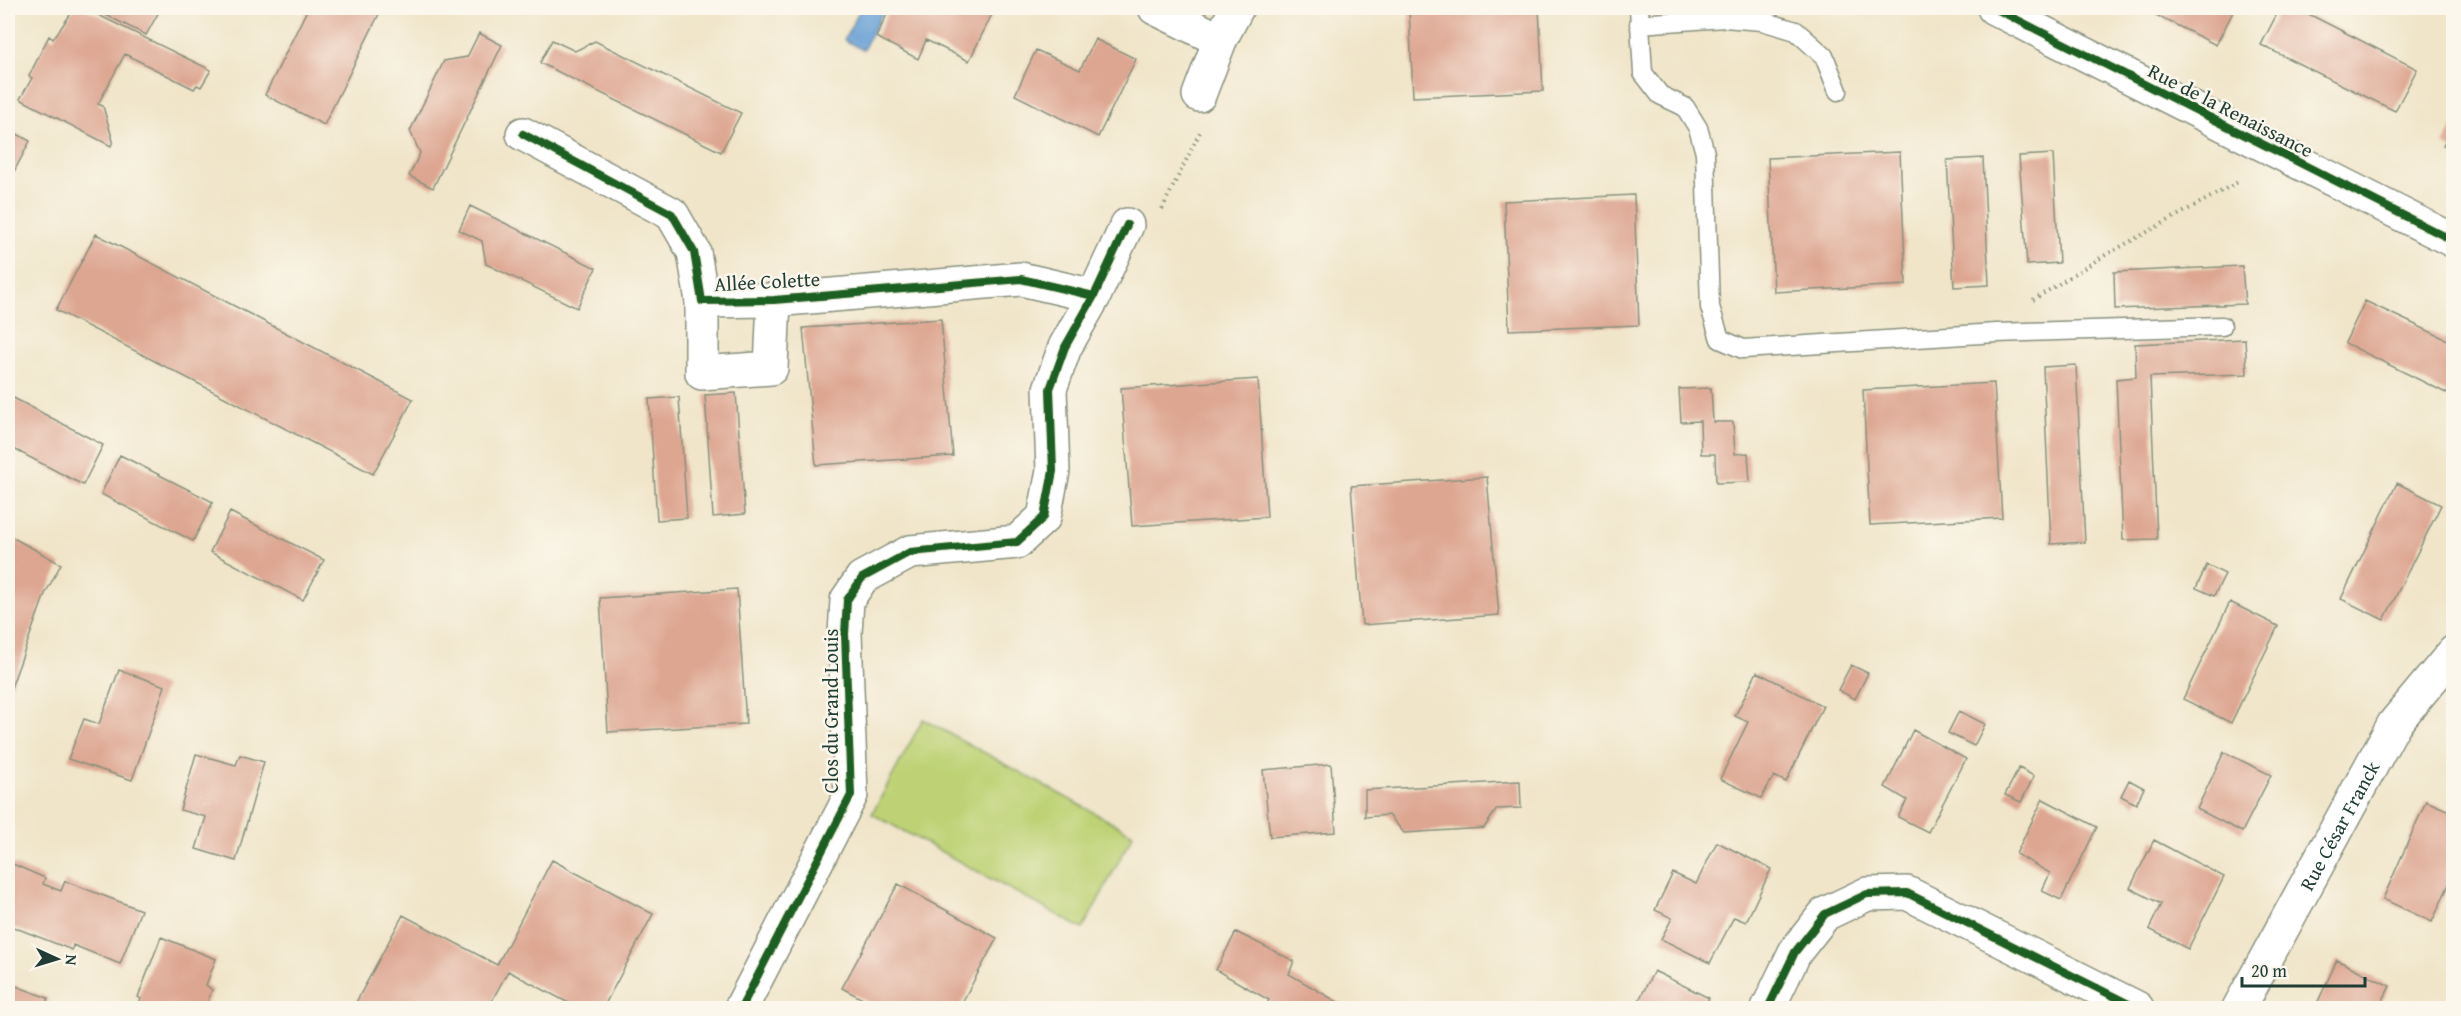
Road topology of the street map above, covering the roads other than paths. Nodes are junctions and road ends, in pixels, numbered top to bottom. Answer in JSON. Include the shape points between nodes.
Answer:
{"nodes":[{"id":1,"x":1155,"y":8,"type":"edge"},
{"id":2,"x":1237,"y":8,"type":"edge"},
{"id":3,"x":1994,"y":8,"type":"edge"},
{"id":4,"x":1639,"y":16,"type":"edge"},
{"id":5,"x":1220,"y":40,"type":"junction"},
{"id":6,"x":1839,"y":91,"type":"dead end"},
{"id":7,"x":1199,"y":95,"type":"road end"},
{"id":8,"x":523,"y":134,"type":"dead end"},
{"id":9,"x":1127,"y":225,"type":"road end"},
{"id":10,"x":2454,"y":241,"type":"edge"},
{"id":11,"x":1094,"y":296,"type":"junction"},
{"id":12,"x":702,"y":300,"type":"junction"},
{"id":13,"x":774,"y":300,"type":"junction"},
{"id":14,"x":2222,"y":326,"type":"dead end"},
{"id":15,"x":2454,"y":652,"type":"edge"},
{"id":16,"x":741,"y":1008,"type":"edge"},
{"id":17,"x":1768,"y":1008,"type":"edge"},
{"id":18,"x":2137,"y":1008,"type":"edge"},
{"id":19,"x":2240,"y":1008,"type":"edge"}],
"edges":[{"from":1,"to":5,"type":"street"},
{"from":2,"to":5,"type":"street"},
{"from":3,"to":10,"type":"street","name":"Rue de la Renaissance"},
{"from":4,"to":6,"type":"lane","via":[[1762,21],[1796,31],[1824,56]]},
{"from":4,"to":14,"type":"lane","via":[[1643,74],[1660,94],[1685,107],[1698,128],[1705,153],[1710,307],[1720,339],[1743,350],[1996,333]]},
{"from":5,"to":7,"type":"street"},
{"from":8,"to":12,"type":"street","name":"Allée Colette","via":[[672,214],[694,252]]},
{"from":9,"to":11,"type":"street","name":"Clos du Grand Louis"},
{"from":11,"to":13,"type":"street","name":"Allée Colette","via":[[1021,279]]},
{"from":11,"to":16,"type":"street","name":"Clos du Grand Louis","via":[[1065,347],[1050,389],[1053,471],[1044,517],[1017,542],[910,552],[862,578],[847,600],[851,795]]},
{"from":12,"to":13,"type":"street","name":"Allée Colette"},
{"from":12,"to":13,"type":"street","via":[[702,373],[771,368]]},
{"from":15,"to":19,"type":"street","name":"Rue César Franck","via":[[2394,724]]},
{"from":17,"to":18,"type":"street","via":[[1795,952],[1825,914],[1867,894],[1906,893]]}]}
